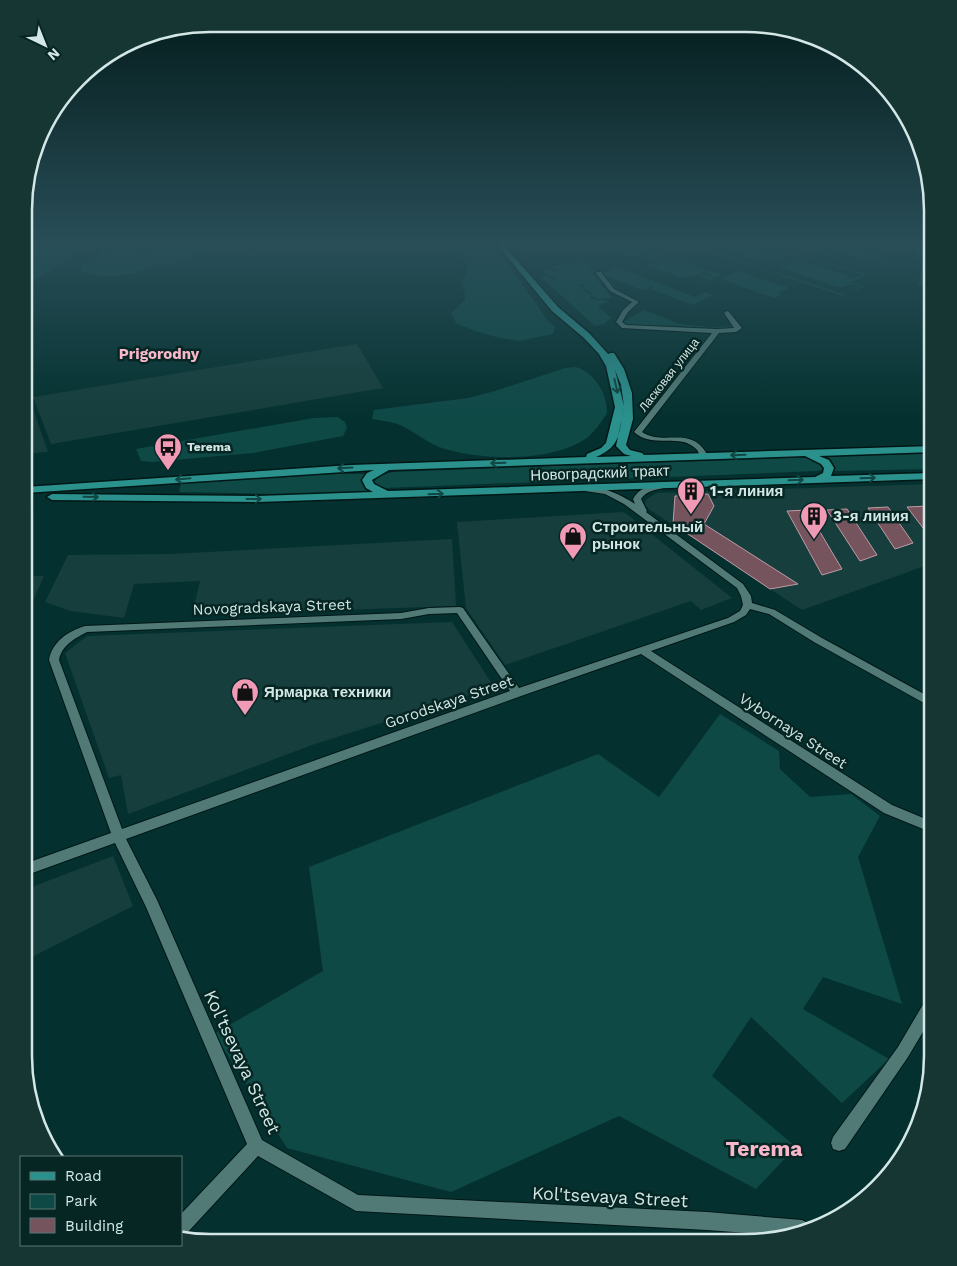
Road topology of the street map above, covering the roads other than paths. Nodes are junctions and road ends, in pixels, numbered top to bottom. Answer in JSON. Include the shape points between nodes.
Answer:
{"nodes":[{"id":1,"x":548,"y":301,"type":"edge"},
{"id":2,"x":555,"y":301,"type":"edge"},
{"id":3,"x":635,"y":301,"type":"edge"},
{"id":4,"x":727,"y":313,"type":"dead end"},
{"id":5,"x":717,"y":331,"type":"junction"},
{"id":6,"x":924,"y":449,"type":"edge"},
{"id":7,"x":804,"y":452,"type":"junction"},
{"id":8,"x":704,"y":456,"type":"junction"},
{"id":9,"x":652,"y":457,"type":"junction"},
{"id":10,"x":573,"y":460,"type":"junction"},
{"id":11,"x":394,"y":466,"type":"junction"},
{"id":12,"x":924,"y":476,"type":"edge"},
{"id":13,"x":819,"y":479,"type":"junction"},
{"id":14,"x":660,"y":486,"type":"junction"},
{"id":15,"x":585,"y":489,"type":"junction"},
{"id":16,"x":32,"y":490,"type":"edge"},
{"id":17,"x":388,"y":495,"type":"junction"},
{"id":18,"x":32,"y":497,"type":"edge"},
{"id":19,"x":645,"y":514,"type":"junction"},
{"id":20,"x":748,"y":605,"type":"junction"},
{"id":21,"x":85,"y":629,"type":"joint"},
{"id":22,"x":642,"y":650,"type":"junction"},
{"id":23,"x":517,"y":694,"type":"junction"},
{"id":24,"x":924,"y":699,"type":"edge"},
{"id":25,"x":924,"y":824,"type":"edge"},
{"id":26,"x":118,"y":835,"type":"junction"},
{"id":27,"x":32,"y":867,"type":"edge"},
{"id":28,"x":924,"y":1016,"type":"edge"},
{"id":29,"x":839,"y":1143,"type":"dead end"},
{"id":30,"x":256,"y":1146,"type":"junction"},
{"id":31,"x":182,"y":1226,"type":"edge"},
{"id":32,"x":789,"y":1228,"type":"edge"}],
"edges":[{"from":1,"to":10,"type":"main road","one_way":true,"via":[[603,353],[610,366],[620,407],[612,442],[598,454]]},
{"from":2,"to":9,"type":"main road","via":[[594,335],[620,367],[628,402],[628,418],[621,446],[629,453]]},
{"from":3,"to":5,"type":"street","via":[[619,322],[624,326]]},
{"from":4,"to":5,"type":"street","via":[[738,328]]},
{"from":5,"to":8,"type":"street","name":"Ласковая улица","via":[[638,432],[644,437],[689,442],[700,448]]},
{"from":6,"to":7,"type":"main road"},
{"from":7,"to":8,"type":"main road","one_way":true},
{"from":7,"to":13,"type":"main road","via":[[825,462],[829,468],[828,474]]},
{"from":8,"to":9,"type":"main road"},
{"from":9,"to":10,"type":"main road"},
{"from":10,"to":11,"type":"main road","one_way":true},
{"from":11,"to":16,"type":"main road","one_way":true},
{"from":11,"to":17,"type":"main road","via":[[380,470],[367,480],[376,491]]},
{"from":13,"to":12,"type":"main road","name":"Новоградский тракт","one_way":true},
{"from":14,"to":13,"type":"main road","name":"Новоградский тракт","one_way":true},
{"from":14,"to":15,"type":"main road","name":"Новоградский тракт"},
{"from":14,"to":19,"type":"street","via":[[648,489],[637,499]]},
{"from":17,"to":15,"type":"main road","name":"Новоградский тракт","one_way":true},
{"from":15,"to":19,"type":"street","via":[[618,497]]},
{"from":18,"to":17,"type":"main road","name":"Новоградский тракт","one_way":true,"via":[[258,499]]},
{"from":19,"to":20,"type":"street","via":[[740,586]]},
{"from":20,"to":22,"type":"street","name":"Gorodskaya Street","via":[[743,613],[731,620]]},
{"from":20,"to":24,"type":"street","via":[[772,612]]},
{"from":21,"to":23,"type":"street","name":"Novogradskaya Street","via":[[401,616],[460,610]]},
{"from":21,"to":26,"type":"street","name":"Kol'tsevaya Street","via":[[68,638],[55,651],[54,660]]},
{"from":22,"to":23,"type":"street","name":"Gorodskaya Street"},
{"from":22,"to":25,"type":"street","name":"Vybornaya Street","via":[[888,809]]},
{"from":23,"to":26,"type":"street","name":"Gorodskaya Street"},
{"from":26,"to":27,"type":"street","name":"Gorodskaya Street"},
{"from":26,"to":30,"type":"street","name":"Kol'tsevaya Street","via":[[152,904]]},
{"from":28,"to":29,"type":"street"},
{"from":30,"to":31,"type":"street"},
{"from":30,"to":32,"type":"street","name":"Kol'tsevaya Street","via":[[356,1203]]}]}
